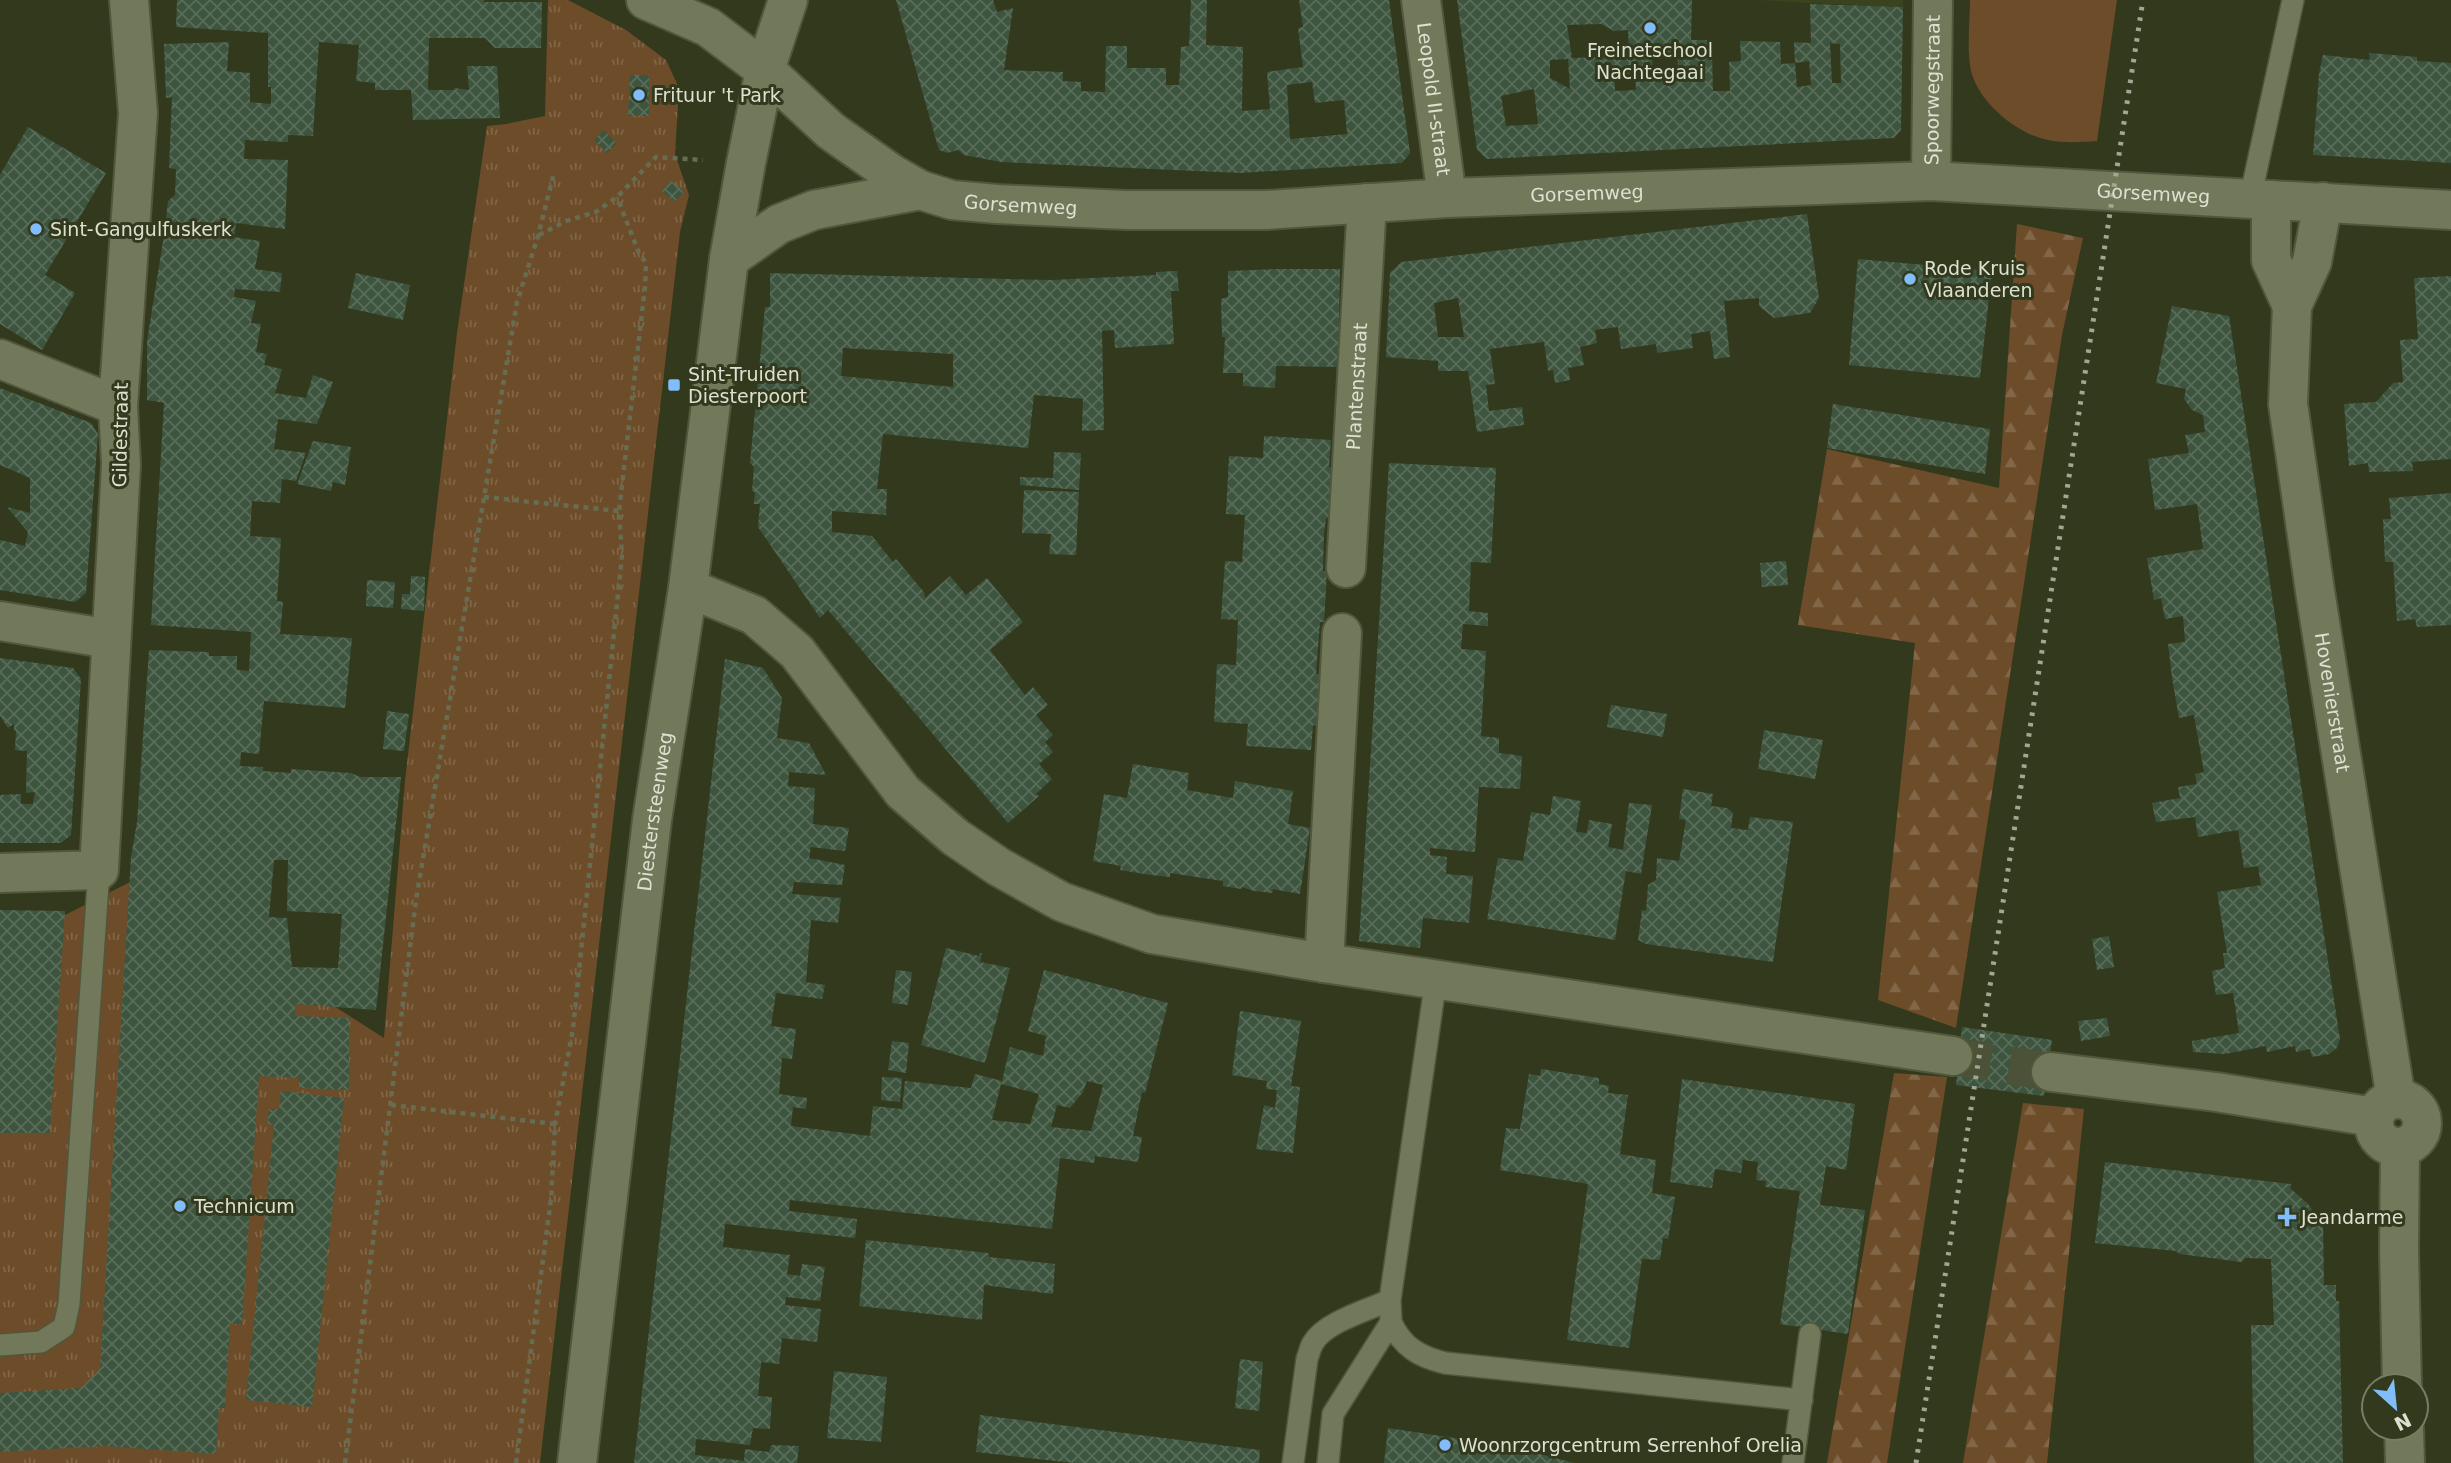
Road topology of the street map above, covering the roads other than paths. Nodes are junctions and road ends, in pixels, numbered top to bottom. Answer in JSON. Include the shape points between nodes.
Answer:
{"nodes":[{"id":1,"x":129,"y":0,"type":"edge"},
{"id":2,"x":646,"y":0,"type":"edge"},
{"id":3,"x":788,"y":0,"type":"edge"},
{"id":4,"x":1421,"y":0,"type":"edge"},
{"id":5,"x":1933,"y":0,"type":"edge"},
{"id":6,"x":2292,"y":0,"type":"edge"},
{"id":7,"x":765,"y":70,"type":"junction"},
{"id":8,"x":1931,"y":181,"type":"junction"},
{"id":9,"x":920,"y":190,"type":"junction"},
{"id":10,"x":1447,"y":198,"type":"junction"},
{"id":11,"x":2261,"y":200,"type":"junction"},
{"id":12,"x":2323,"y":202,"type":"junction"},
{"id":13,"x":1367,"y":203,"type":"junction"},
{"id":14,"x":2451,"y":210,"type":"edge"},
{"id":15,"x":729,"y":259,"type":"junction"},
{"id":16,"x":2292,"y":306,"type":"junction"},
{"id":17,"x":0,"y":359,"type":"edge"},
{"id":18,"x":118,"y":406,"type":"junction"},
{"id":19,"x":1346,"y":568,"type":"dead end"},
{"id":20,"x":688,"y":587,"type":"junction"},
{"id":21,"x":0,"y":621,"type":"edge"},
{"id":22,"x":1342,"y":634,"type":"dead end"},
{"id":23,"x":111,"y":639,"type":"junction"},
{"id":24,"x":99,"y":870,"type":"junction"},
{"id":25,"x":0,"y":873,"type":"edge"},
{"id":26,"x":1324,"y":963,"type":"junction"},
{"id":27,"x":1436,"y":979,"type":"junction"},
{"id":28,"x":1953,"y":1056,"type":"tunnel mouth"},
{"id":29,"x":2051,"y":1072,"type":"tunnel mouth"},
{"id":30,"x":2385,"y":1108,"type":"junction"},
{"id":31,"x":2424,"y":1137,"type":"edge"},
{"id":32,"x":1390,"y":1300,"type":"junction"},
{"id":33,"x":1391,"y":1322,"type":"junction"},
{"id":34,"x":1810,"y":1334,"type":"dead end"},
{"id":35,"x":0,"y":1345,"type":"edge"},
{"id":36,"x":2402,"y":1372,"type":"edge"},
{"id":37,"x":1802,"y":1400,"type":"junction"},
{"id":38,"x":2404,"y":1442,"type":"edge"},
{"id":39,"x":577,"y":1463,"type":"edge"},
{"id":40,"x":1293,"y":1463,"type":"edge"},
{"id":41,"x":1328,"y":1463,"type":"edge"},
{"id":42,"x":1793,"y":1463,"type":"edge"},
{"id":43,"x":2405,"y":1463,"type":"edge"}],
"edges":[{"from":1,"to":18,"type":"street","name":"Gildestraat","via":[[138,113]]},
{"from":2,"to":7,"type":"street","name":"Gorsemweg","via":[[708,27]]},
{"from":3,"to":7,"type":"street","name":"Diestersteenweg"},
{"from":4,"to":10,"type":"street","name":"Leopold II-straat"},
{"from":5,"to":8,"type":"street","name":"Spoorwegstraat"},
{"from":6,"to":11,"type":"lane"},
{"from":7,"to":9,"type":"street","name":"Gorsemweg","via":[[831,131]]},
{"from":7,"to":15,"type":"street","name":"Diestersteenweg"},
{"from":8,"to":10,"type":"street","name":"Gorsemweg"},
{"from":8,"to":11,"type":"street","name":"Gorsemweg"},
{"from":9,"to":13,"type":"street","name":"Gorsemweg","via":[[952,200],[1126,209],[1267,210]]},
{"from":9,"to":15,"type":"street","via":[[814,211],[779,224]]},
{"from":10,"to":13,"type":"street","name":"Gorsemweg"},
{"from":11,"to":12,"type":"street","name":"Gorsemweg"},
{"from":11,"to":16,"type":"street","name":"Hovenierstraat","via":[[2271,260]]},
{"from":12,"to":14,"type":"street","name":"Gorsemweg"},
{"from":12,"to":16,"type":"street","name":"Hovenierstraat","via":[[2312,262]]},
{"from":13,"to":19,"type":"street","name":"Plantenstraat"},
{"from":15,"to":20,"type":"street","name":"Diestersteenweg"},
{"from":16,"to":30,"type":"street","name":"Hovenierstraat","via":[[2288,404]]},
{"from":17,"to":18,"type":"street"},
{"from":18,"to":23,"type":"street","name":"Gildestraat","via":[[121,465]]},
{"from":20,"to":26,"type":"street","via":[[754,615],[797,652],[903,792],[999,867],[1062,902],[1152,934]]},
{"from":20,"to":39,"type":"street","name":"Diestersteenweg","via":[[652,820]]},
{"from":21,"to":23,"type":"street"},
{"from":22,"to":26,"type":"street"},
{"from":23,"to":24,"type":"street","name":"Gildestraat"},
{"from":24,"to":25,"type":"street"},
{"from":24,"to":35,"type":"lane","via":[[69,1304],[64,1327],[41,1342]]},
{"from":26,"to":27,"type":"street"},
{"from":27,"to":28,"type":"street"},
{"from":27,"to":32,"type":"lane"},
{"from":29,"to":30,"type":"street"},
{"from":30,"to":31,"type":"street","via":[[2411,1102],[2421,1114]]},
{"from":31,"to":36,"type":"street","via":[[2399,1250]]},
{"from":32,"to":33,"type":"lane"},
{"from":32,"to":40,"type":"lane","via":[[1341,1321],[1313,1343]]},
{"from":33,"to":37,"type":"lane","via":[[1405,1346],[1429,1360]]},
{"from":33,"to":41,"type":"lane","via":[[1333,1414]]},
{"from":34,"to":37,"type":"lane"},
{"from":37,"to":42,"type":"lane"},
{"from":38,"to":43,"type":"street"}]}
